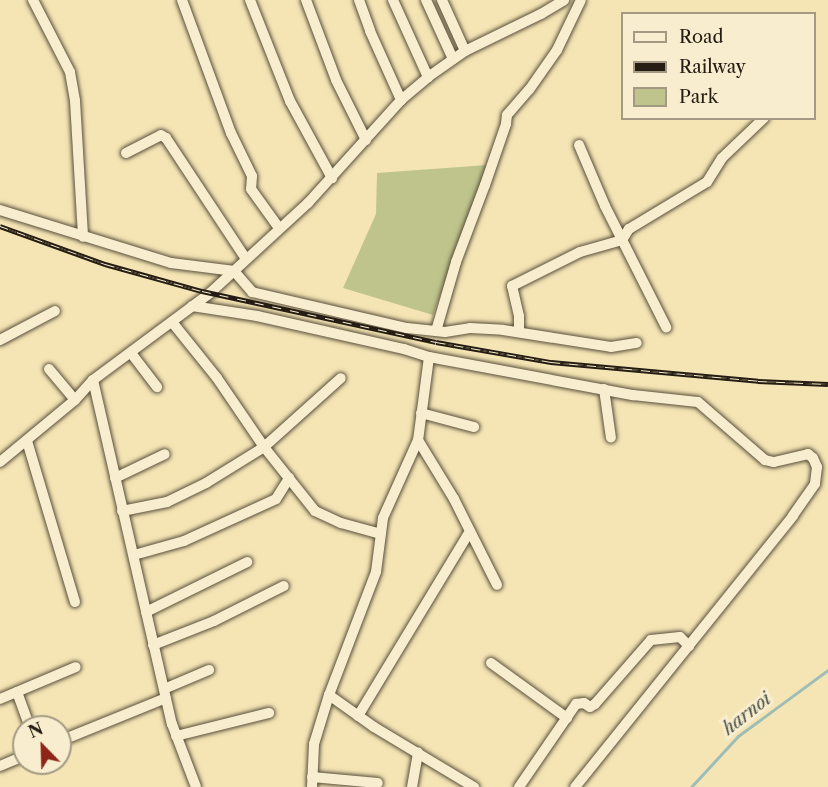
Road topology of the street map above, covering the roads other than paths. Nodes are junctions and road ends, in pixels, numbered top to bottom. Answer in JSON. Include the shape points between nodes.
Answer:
{"nodes":[{"id":1,"x":33,"y":0,"type":"edge"},
{"id":2,"x":182,"y":0,"type":"edge"},
{"id":3,"x":250,"y":0,"type":"edge"},
{"id":4,"x":306,"y":0,"type":"edge"},
{"id":5,"x":359,"y":0,"type":"edge"},
{"id":6,"x":393,"y":0,"type":"edge"},
{"id":7,"x":426,"y":0,"type":"edge"},
{"id":8,"x":442,"y":0,"type":"edge"},
{"id":9,"x":564,"y":0,"type":"edge"},
{"id":10,"x":581,"y":0,"type":"edge"},
{"id":11,"x":465,"y":51,"type":"junction"},
{"id":12,"x":453,"y":59,"type":"junction"},
{"id":13,"x":428,"y":76,"type":"junction"},
{"id":14,"x":401,"y":100,"type":"junction"},
{"id":15,"x":762,"y":120,"type":"edge"},
{"id":16,"x":366,"y":140,"type":"junction"},
{"id":17,"x":579,"y":145,"type":"dead end"},
{"id":18,"x":126,"y":153,"type":"dead end"},
{"id":19,"x":332,"y":178,"type":"junction"},
{"id":20,"x":0,"y":210,"type":"edge"},
{"id":21,"x":279,"y":228,"type":"junction"},
{"id":22,"x":83,"y":237,"type":"junction"},
{"id":23,"x":622,"y":240,"type":"junction"},
{"id":24,"x":246,"y":259,"type":"junction"},
{"id":25,"x":234,"y":271,"type":"junction"},
{"id":26,"x":192,"y":306,"type":"junction"},
{"id":27,"x":55,"y":311,"type":"dead end"},
{"id":28,"x":172,"y":322,"type":"junction"},
{"id":29,"x":666,"y":327,"type":"dead end"},
{"id":30,"x":436,"y":331,"type":"junction"},
{"id":31,"x":519,"y":332,"type":"junction"},
{"id":32,"x":0,"y":340,"type":"edge"},
{"id":33,"x":637,"y":343,"type":"dead end"},
{"id":34,"x":131,"y":353,"type":"junction"},
{"id":35,"x":429,"y":357,"type":"junction"},
{"id":36,"x":49,"y":369,"type":"dead end"},
{"id":37,"x":341,"y":378,"type":"dead end"},
{"id":38,"x":93,"y":380,"type":"junction"},
{"id":39,"x":157,"y":387,"type":"dead end"},
{"id":40,"x":604,"y":389,"type":"junction"},
{"id":41,"x":75,"y":400,"type":"junction"},
{"id":42,"x":421,"y":413,"type":"junction"},
{"id":43,"x":474,"y":427,"type":"dead end"},
{"id":44,"x":611,"y":438,"type":"dead end"},
{"id":45,"x":418,"y":440,"type":"junction"},
{"id":46,"x":27,"y":441,"type":"junction"},
{"id":47,"x":264,"y":447,"type":"junction"},
{"id":48,"x":165,"y":454,"type":"dead end"},
{"id":49,"x":2,"y":456,"type":"edge"},
{"id":50,"x":115,"y":478,"type":"junction"},
{"id":51,"x":289,"y":478,"type":"junction"},
{"id":52,"x":122,"y":511,"type":"junction"},
{"id":53,"x":470,"y":531,"type":"junction"},
{"id":54,"x":381,"y":534,"type":"junction"},
{"id":55,"x":134,"y":555,"type":"junction"},
{"id":56,"x":247,"y":562,"type":"dead end"},
{"id":57,"x":497,"y":585,"type":"dead end"},
{"id":58,"x":284,"y":586,"type":"dead end"},
{"id":59,"x":75,"y":602,"type":"dead end"},
{"id":60,"x":146,"y":612,"type":"junction"},
{"id":61,"x":153,"y":645,"type":"junction"},
{"id":62,"x":689,"y":646,"type":"junction"},
{"id":63,"x":491,"y":663,"type":"dead end"},
{"id":64,"x":76,"y":667,"type":"dead end"},
{"id":65,"x":209,"y":670,"type":"dead end"},
{"id":66,"x":16,"y":692,"type":"junction"},
{"id":67,"x":165,"y":693,"type":"junction"},
{"id":68,"x":329,"y":695,"type":"junction"},
{"id":69,"x":0,"y":699,"type":"edge"},
{"id":70,"x":269,"y":713,"type":"dead end"},
{"id":71,"x":25,"y":715,"type":"edge"},
{"id":72,"x":358,"y":716,"type":"junction"},
{"id":73,"x":567,"y":718,"type":"junction"},
{"id":74,"x":72,"y":736,"type":"edge"},
{"id":75,"x":176,"y":736,"type":"junction"},
{"id":76,"x":418,"y":753,"type":"junction"},
{"id":77,"x":312,"y":782,"type":"edge"},
{"id":78,"x":378,"y":783,"type":"dead end"},
{"id":79,"x":196,"y":787,"type":"edge"},
{"id":80,"x":412,"y":787,"type":"edge"},
{"id":81,"x":474,"y":787,"type":"edge"},
{"id":82,"x":519,"y":787,"type":"edge"},
{"id":83,"x":575,"y":787,"type":"edge"}],
"edges":[{"from":1,"to":22,"type":"street","via":[[70,72]]},
{"from":2,"to":21,"type":"street","via":[[231,133],[252,176],[251,189]]},
{"from":3,"to":19,"type":"street","via":[[290,101]]},
{"from":4,"to":16,"type":"street","via":[[336,80]]},
{"from":5,"to":14,"type":"street"},
{"from":6,"to":13,"type":"street"},
{"from":7,"to":12,"type":"street"},
{"from":8,"to":11,"type":"street"},
{"from":9,"to":11,"type":"street"},
{"from":10,"to":30,"type":"street","via":[[557,50],[507,115]]},
{"from":11,"to":12,"type":"street"},
{"from":12,"to":13,"type":"street"},
{"from":13,"to":14,"type":"street"},
{"from":14,"to":16,"type":"street"},
{"from":15,"to":23,"type":"street","via":[[722,158],[707,182],[629,230]]},
{"from":16,"to":19,"type":"street"},
{"from":17,"to":23,"type":"street"},
{"from":18,"to":24,"type":"street","via":[[161,135],[166,138]]},
{"from":19,"to":21,"type":"street"},
{"from":20,"to":22,"type":"street"},
{"from":21,"to":24,"type":"street"},
{"from":22,"to":25,"type":"street","via":[[171,263]]},
{"from":23,"to":29,"type":"street"},
{"from":23,"to":31,"type":"street","via":[[580,252],[512,286]]},
{"from":24,"to":25,"type":"street"},
{"from":25,"to":26,"type":"street"},
{"from":25,"to":30,"type":"street","via":[[252,291],[375,321]]},
{"from":26,"to":28,"type":"street"},
{"from":26,"to":35,"type":"street","via":[[257,316]]},
{"from":27,"to":32,"type":"street"},
{"from":28,"to":34,"type":"street"},
{"from":28,"to":47,"type":"street","via":[[217,378]]},
{"from":30,"to":31,"type":"street","via":[[470,328]]},
{"from":31,"to":33,"type":"street","via":[[611,347]]},
{"from":34,"to":38,"type":"street"},
{"from":34,"to":39,"type":"street"},
{"from":35,"to":40,"type":"street"},
{"from":35,"to":42,"type":"street"},
{"from":36,"to":41,"type":"street"},
{"from":37,"to":47,"type":"street"},
{"from":38,"to":41,"type":"street"},
{"from":38,"to":50,"type":"street"},
{"from":40,"to":44,"type":"street"},
{"from":40,"to":62,"type":"street","via":[[698,402],[765,460],[774,462],[808,454],[817,467],[815,484],[799,508]]},
{"from":41,"to":46,"type":"street"},
{"from":42,"to":43,"type":"street"},
{"from":42,"to":45,"type":"street"},
{"from":45,"to":53,"type":"street"},
{"from":45,"to":54,"type":"street","via":[[394,487]]},
{"from":46,"to":49,"type":"street"},
{"from":46,"to":59,"type":"street"},
{"from":47,"to":51,"type":"street"},
{"from":47,"to":52,"type":"street","via":[[167,502]]},
{"from":48,"to":50,"type":"street"},
{"from":50,"to":52,"type":"street"},
{"from":51,"to":54,"type":"street","via":[[306,502],[324,516]]},
{"from":51,"to":55,"type":"street","via":[[276,499],[184,541]]},
{"from":52,"to":55,"type":"street"},
{"from":53,"to":57,"type":"street"},
{"from":53,"to":72,"type":"street"},
{"from":54,"to":68,"type":"street","via":[[376,572]]},
{"from":55,"to":60,"type":"street"},
{"from":56,"to":60,"type":"street"},
{"from":58,"to":61,"type":"street","via":[[214,621]]},
{"from":60,"to":61,"type":"street"},
{"from":61,"to":67,"type":"street"},
{"from":62,"to":73,"type":"street","via":[[680,637],[651,640],[595,704],[590,707],[579,702]]},
{"from":62,"to":83,"type":"street"},
{"from":63,"to":73,"type":"street"},
{"from":64,"to":66,"type":"street"},
{"from":65,"to":67,"type":"street"},
{"from":66,"to":69,"type":"street"},
{"from":66,"to":71,"type":"street"},
{"from":67,"to":74,"type":"street"},
{"from":67,"to":75,"type":"street"},
{"from":68,"to":72,"type":"street"},
{"from":68,"to":77,"type":"street","via":[[315,744]]},
{"from":70,"to":75,"type":"street"},
{"from":72,"to":76,"type":"street"},
{"from":73,"to":82,"type":"street"},
{"from":75,"to":79,"type":"street"},
{"from":76,"to":80,"type":"street"},
{"from":76,"to":81,"type":"street"},
{"from":77,"to":78,"type":"street"}]}
